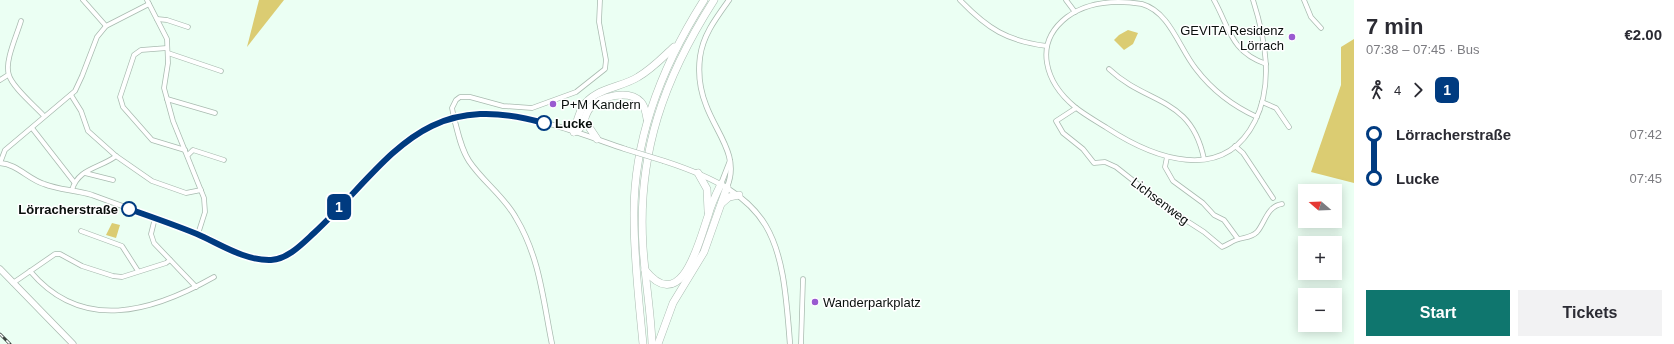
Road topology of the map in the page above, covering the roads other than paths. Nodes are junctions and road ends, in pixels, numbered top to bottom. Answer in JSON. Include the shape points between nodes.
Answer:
{"nodes":[{"id":1,"x":83,"y":0,"type":"edge"},
{"id":2,"x":600,"y":0,"type":"edge"},
{"id":3,"x":704,"y":0,"type":"edge"},
{"id":4,"x":714,"y":0,"type":"edge"},
{"id":5,"x":729,"y":0,"type":"edge"},
{"id":6,"x":960,"y":0,"type":"edge"},
{"id":7,"x":1066,"y":0,"type":"edge"},
{"id":8,"x":1214,"y":0,"type":"edge"},
{"id":9,"x":1253,"y":0,"type":"edge"},
{"id":10,"x":1304,"y":0,"type":"edge"},
{"id":11,"x":148,"y":2,"type":"edge"},
{"id":12,"x":1075,"y":12,"type":"junction"},
{"id":13,"x":157,"y":19,"type":"junction"},
{"id":14,"x":22,"y":21,"type":"dead end"},
{"id":15,"x":106,"y":26,"type":"junction"},
{"id":16,"x":188,"y":27,"type":"dead end"},
{"id":17,"x":1321,"y":28,"type":"dead end"},
{"id":18,"x":679,"y":42,"type":"junction"},
{"id":19,"x":1047,"y":46,"type":"junction"},
{"id":20,"x":167,"y":50,"type":"junction"},
{"id":21,"x":1266,"y":64,"type":"junction"},
{"id":22,"x":1109,"y":69,"type":"dead end"},
{"id":23,"x":221,"y":71,"type":"dead end"},
{"id":24,"x":8,"y":75,"type":"junction"},
{"id":25,"x":0,"y":80,"type":"edge"},
{"id":26,"x":71,"y":95,"type":"junction"},
{"id":27,"x":167,"y":99,"type":"junction"},
{"id":28,"x":1262,"y":102,"type":"junction"},
{"id":29,"x":1076,"y":108,"type":"junction"},
{"id":30,"x":215,"y":113,"type":"dead end"},
{"id":31,"x":44,"y":116,"type":"junction"},
{"id":32,"x":1257,"y":117,"type":"junction"},
{"id":33,"x":454,"y":118,"type":"junction"},
{"id":34,"x":647,"y":119,"type":"junction"},
{"id":35,"x":585,"y":121,"type":"junction"},
{"id":36,"x":1289,"y":127,"type":"dead end"},
{"id":37,"x":32,"y":128,"type":"junction"},
{"id":38,"x":574,"y":132,"type":"junction"},
{"id":39,"x":597,"y":139,"type":"junction"},
{"id":40,"x":1235,"y":146,"type":"junction"},
{"id":41,"x":185,"y":150,"type":"junction"},
{"id":42,"x":188,"y":155,"type":"junction"},
{"id":43,"x":116,"y":156,"type":"junction"},
{"id":44,"x":1167,"y":157,"type":"junction"},
{"id":45,"x":1204,"y":159,"type":"junction"},
{"id":46,"x":224,"y":160,"type":"dead end"},
{"id":47,"x":0,"y":163,"type":"edge"},
{"id":48,"x":85,"y":173,"type":"junction"},
{"id":49,"x":698,"y":173,"type":"junction"},
{"id":50,"x":113,"y":180,"type":"dead end"},
{"id":51,"x":74,"y":182,"type":"junction"},
{"id":52,"x":724,"y":185,"type":"junction"},
{"id":53,"x":72,"y":190,"type":"junction"},
{"id":54,"x":201,"y":190,"type":"junction"},
{"id":55,"x":739,"y":195,"type":"junction"},
{"id":56,"x":1273,"y":198,"type":"dead end"},
{"id":57,"x":720,"y":204,"type":"junction"},
{"id":58,"x":1282,"y":204,"type":"dead end"},
{"id":59,"x":708,"y":216,"type":"junction"},
{"id":60,"x":155,"y":218,"type":"junction"},
{"id":61,"x":81,"y":231,"type":"dead end"},
{"id":62,"x":198,"y":234,"type":"junction"},
{"id":63,"x":1238,"y":239,"type":"junction"},
{"id":64,"x":170,"y":260,"type":"junction"},
{"id":65,"x":0,"y":269,"type":"edge"},
{"id":66,"x":645,"y":270,"type":"junction"},
{"id":67,"x":30,"y":271,"type":"junction"},
{"id":68,"x":138,"y":272,"type":"junction"},
{"id":69,"x":214,"y":277,"type":"dead end"},
{"id":70,"x":803,"y":279,"type":"dead end"},
{"id":71,"x":13,"y":283,"type":"junction"},
{"id":72,"x":196,"y":287,"type":"junction"},
{"id":73,"x":73,"y":344,"type":"edge"},
{"id":74,"x":552,"y":344,"type":"edge"},
{"id":75,"x":643,"y":344,"type":"edge"},
{"id":76,"x":652,"y":344,"type":"edge"},
{"id":77,"x":658,"y":344,"type":"edge"},
{"id":78,"x":790,"y":344,"type":"edge"},
{"id":79,"x":800,"y":344,"type":"edge"}],
"edges":[{"from":1,"to":15,"type":"street"},
{"from":2,"to":33,"type":"street","via":[[599,22],[607,65],[576,92],[532,108],[503,106],[460,97],[452,108]]},
{"from":3,"to":18,"type":"highway"},
{"from":4,"to":66,"type":"highway","via":[[677,65],[654,125],[643,191],[642,232]]},
{"from":5,"to":52,"type":"street","via":[[705,39],[700,56],[699,74],[705,104],[731,160],[731,178]]},
{"from":6,"to":19,"type":"street","via":[[1001,34],[1024,43]]},
{"from":7,"to":12,"type":"street"},
{"from":8,"to":21,"type":"street","via":[[1240,50],[1252,59]]},
{"from":9,"to":21,"type":"street","via":[[1260,21]]},
{"from":10,"to":17,"type":"street","via":[[1311,17]]},
{"from":11,"to":13,"type":"street"},
{"from":11,"to":15,"type":"street"},
{"from":12,"to":19,"type":"street","via":[[1064,19]]},
{"from":12,"to":32,"type":"street","via":[[1096,3],[1116,0],[1143,4],[1156,10],[1205,79],[1234,105]]},
{"from":13,"to":16,"type":"street"},
{"from":13,"to":20,"type":"street","via":[[167,39]]},
{"from":14,"to":24,"type":"street","via":[[8,64]]},
{"from":15,"to":26,"type":"street","via":[[97,37],[82,76]]},
{"from":18,"to":34,"type":"highway","via":[[660,82]]},
{"from":18,"to":38,"type":"highway","via":[[638,78],[589,99],[582,108]]},
{"from":19,"to":29,"type":"street","via":[[1046,59],[1052,80]]},
{"from":20,"to":23,"type":"street"},
{"from":20,"to":27,"type":"street","via":[[164,88]]},
{"from":20,"to":41,"type":"street","via":[[141,50],[134,55],[120,97],[123,107],[152,140]]},
{"from":21,"to":28,"type":"street"},
{"from":22,"to":45,"type":"street","via":[[1118,78],[1178,110],[1196,133]]},
{"from":24,"to":25,"type":"street"},
{"from":24,"to":31,"type":"street"},
{"from":26,"to":31,"type":"street"},
{"from":26,"to":43,"type":"street","via":[[81,111],[88,132]]},
{"from":27,"to":30,"type":"street"},
{"from":27,"to":41,"type":"street"},
{"from":28,"to":32,"type":"street"},
{"from":28,"to":36,"type":"street","via":[[1276,108]]},
{"from":29,"to":44,"type":"street","via":[[1135,145]]},
{"from":29,"to":63,"type":"street","name":"Lichsenweg","via":[[1056,121],[1063,133],[1083,149],[1094,163],[1105,162],[1116,167],[1222,248]]},
{"from":31,"to":37,"type":"street"},
{"from":32,"to":40,"type":"street","via":[[1246,137]]},
{"from":33,"to":38,"type":"street","via":[[504,114]]},
{"from":33,"to":62,"type":"street","via":[[414,135],[389,155],[321,226],[285,256],[265,260],[236,252]]},
{"from":33,"to":74,"type":"street","via":[[468,159],[505,201],[527,238],[541,280]]},
{"from":34,"to":35,"type":"highway","via":[[641,102],[633,96],[625,95],[595,103],[589,109]]},
{"from":34,"to":75,"type":"highway","via":[[635,189],[634,215],[634,247]]},
{"from":35,"to":38,"type":"highway","via":[[581,128]]},
{"from":35,"to":39,"type":"highway"},
{"from":37,"to":47,"type":"street","via":[[5,150]]},
{"from":37,"to":51,"type":"street"},
{"from":38,"to":39,"type":"street"},
{"from":39,"to":49,"type":"street","bridge":true},
{"from":40,"to":45,"type":"street","via":[[1220,155]]},
{"from":40,"to":56,"type":"street","via":[[1243,153]]},
{"from":41,"to":42,"type":"street"},
{"from":42,"to":46,"type":"street","via":[[193,150]]},
{"from":42,"to":54,"type":"street"},
{"from":43,"to":48,"type":"street"},
{"from":43,"to":54,"type":"street","via":[[152,181],[186,193]]},
{"from":44,"to":45,"type":"street","via":[[1191,161]]},
{"from":44,"to":63,"type":"street","via":[[1165,167],[1173,181],[1214,215],[1224,220]]},
{"from":47,"to":53,"type":"street","via":[[12,165],[45,184]]},
{"from":48,"to":50,"type":"street"},
{"from":48,"to":51,"type":"street"},
{"from":49,"to":52,"type":"street"},
{"from":49,"to":59,"type":"highway","via":[[707,190]]},
{"from":51,"to":53,"type":"street"},
{"from":52,"to":55,"type":"street"},
{"from":52,"to":57,"type":"highway"},
{"from":52,"to":59,"type":"highway"},
{"from":53,"to":60,"type":"street"},
{"from":54,"to":62,"type":"street","via":[[205,212]]},
{"from":55,"to":57,"type":"highway","via":[[729,197]]},
{"from":55,"to":78,"type":"street","via":[[762,220],[778,250],[785,281]]},
{"from":57,"to":77,"type":"highway","via":[[704,252],[668,314]]},
{"from":58,"to":63,"type":"street","via":[[1266,215],[1255,234]]},
{"from":59,"to":66,"type":"highway","via":[[698,249],[677,281],[662,285],[653,280]]},
{"from":60,"to":62,"type":"street"},
{"from":60,"to":64,"type":"street","via":[[151,234],[154,243]]},
{"from":61,"to":68,"type":"street","via":[[122,246]]},
{"from":64,"to":68,"type":"street"},
{"from":64,"to":72,"type":"street"},
{"from":65,"to":71,"type":"main road"},
{"from":66,"to":76,"type":"highway"},
{"from":67,"to":68,"type":"street","via":[[55,254],[60,254],[82,266],[113,276],[122,277]]},
{"from":67,"to":71,"type":"street"},
{"from":67,"to":72,"type":"street","via":[[50,292],[63,300],[102,311],[125,310],[167,299]]},
{"from":69,"to":72,"type":"street"},
{"from":70,"to":79,"type":"street"},
{"from":71,"to":73,"type":"main road"}]}
